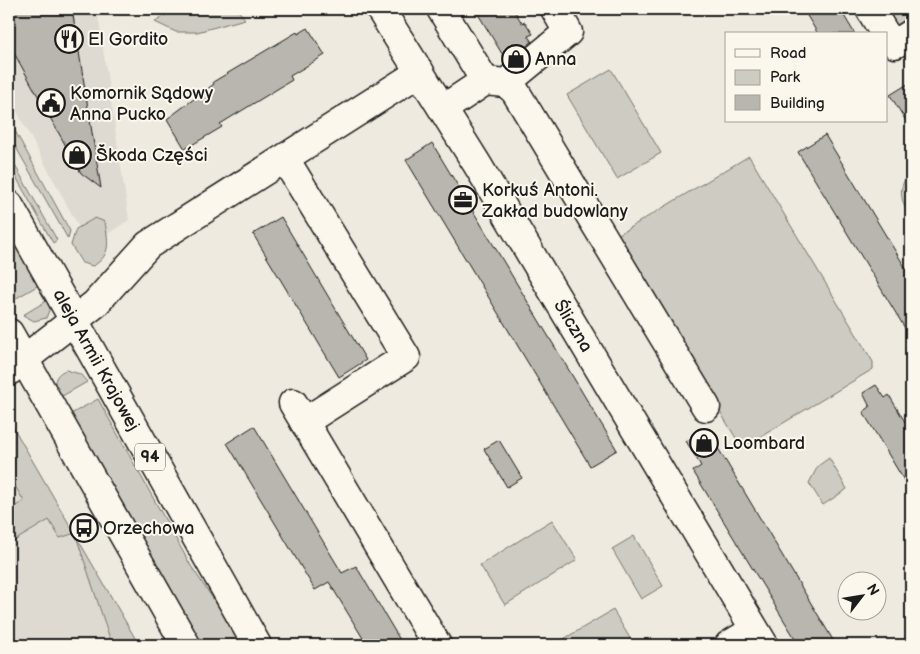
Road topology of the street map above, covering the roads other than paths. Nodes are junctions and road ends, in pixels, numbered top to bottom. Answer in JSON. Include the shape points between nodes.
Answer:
{"nodes":[{"id":1,"x":380,"y":9,"type":"edge"},
{"id":2,"x":442,"y":9,"type":"edge"},
{"id":3,"x":555,"y":9,"type":"edge"},
{"id":4,"x":870,"y":9,"type":"edge"},
{"id":5,"x":885,"y":32,"type":"edge"},
{"id":6,"x":911,"y":34,"type":"edge"},
{"id":7,"x":888,"y":36,"type":"edge"},
{"id":8,"x":420,"y":72,"type":"junction"},
{"id":9,"x":495,"y":82,"type":"junction"},
{"id":10,"x":443,"y":109,"type":"junction"},
{"id":11,"x":285,"y":159,"type":"junction"},
{"id":12,"x":9,"y":205,"type":"edge"},
{"id":13,"x":74,"y":320,"type":"junction"},
{"id":14,"x":9,"y":333,"type":"edge"},
{"id":15,"x":17,"y":366,"type":"edge"},
{"id":16,"x":706,"y":407,"type":"dead end"},
{"id":17,"x":759,"y":638,"type":"edge"},
{"id":18,"x":186,"y":645,"type":"edge"},
{"id":19,"x":257,"y":645,"type":"edge"},
{"id":20,"x":437,"y":645,"type":"edge"},
{"id":21,"x":729,"y":645,"type":"edge"}],
"edges":[{"from":1,"to":8,"type":"street","name":"Śliczna"},
{"from":2,"to":9,"type":"street"},
{"from":3,"to":9,"type":"street","via":[[568,32]]},
{"from":4,"to":5,"type":"street"},
{"from":6,"to":7,"type":"street","via":[[895,44]]},
{"from":8,"to":10,"type":"street","name":"Śliczna"},
{"from":8,"to":11,"type":"street"},
{"from":9,"to":10,"type":"street"},
{"from":9,"to":16,"type":"street","via":[[515,91]]},
{"from":10,"to":17,"type":"street","name":"Śliczna"},
{"from":11,"to":13,"type":"street","via":[[148,245],[109,290]]},
{"from":11,"to":20,"type":"street","via":[[406,357],[298,412]]},
{"from":12,"to":13,"type":"street","name":"aleja Armii Krajowej","number":"94"},
{"from":13,"to":15,"type":"street"},
{"from":13,"to":19,"type":"street","name":"aleja Armii Krajowej","number":"94"},
{"from":14,"to":15,"type":"street"},
{"from":15,"to":18,"type":"street"},
{"from":17,"to":21,"type":"street"}]}
